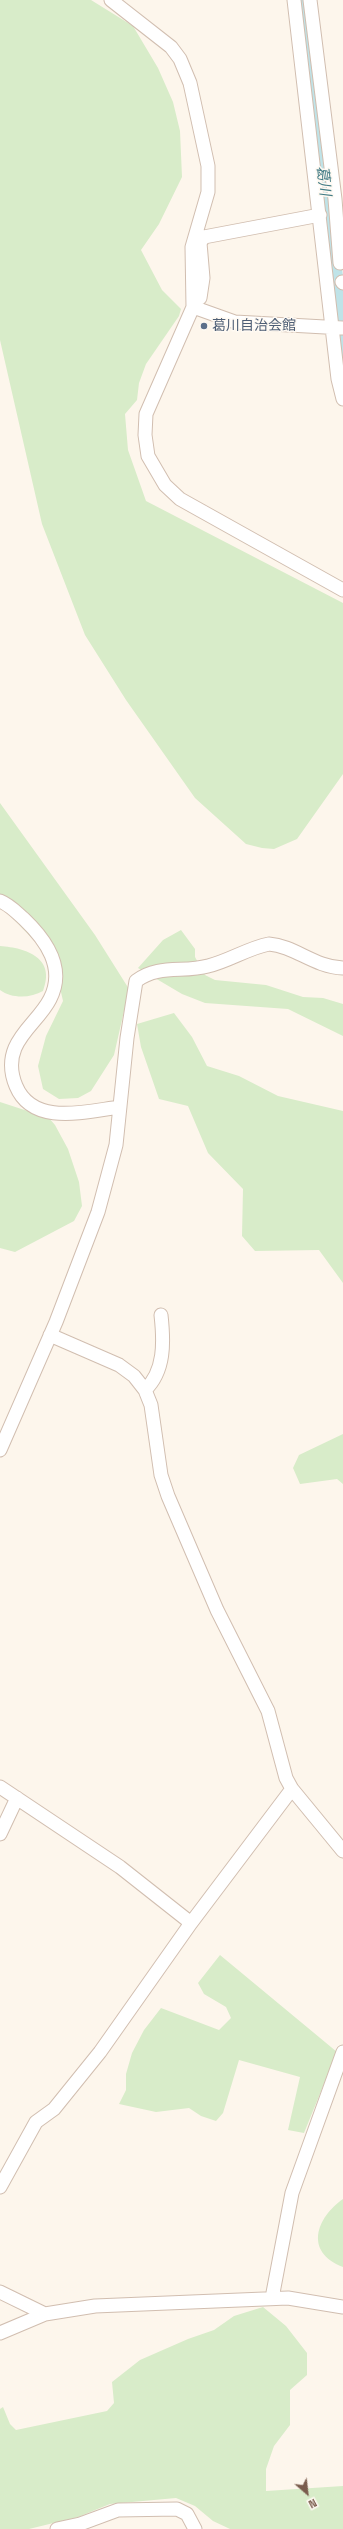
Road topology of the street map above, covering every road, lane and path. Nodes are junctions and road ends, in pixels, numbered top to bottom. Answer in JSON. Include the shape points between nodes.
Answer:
{"nodes":[{"id":1,"x":112,"y":0,"type":"edge"},
{"id":2,"x":294,"y":0,"type":"edge"},
{"id":3,"x":310,"y":0,"type":"edge"},
{"id":4,"x":328,"y":144,"type":"junction"},
{"id":5,"x":312,"y":146,"type":"junction"},
{"id":6,"x":320,"y":215,"type":"junction"},
{"id":7,"x":340,"y":264,"type":"dead end"},
{"id":8,"x":196,"y":308,"type":"junction"},
{"id":9,"x":338,"y":328,"type":"edge"},
{"id":10,"x":343,"y":399,"type":"edge"},
{"id":11,"x":343,"y":590,"type":"edge"},
{"id":12,"x":0,"y":901,"type":"edge"},
{"id":13,"x":343,"y":968,"type":"edge"},
{"id":14,"x":120,"y":1107,"type":"junction"},
{"id":15,"x":161,"y":1316,"type":"dead end"},
{"id":16,"x":50,"y":1335,"type":"junction"},
{"id":17,"x":144,"y":1390,"type":"junction"},
{"id":18,"x":0,"y":1450,"type":"edge"},
{"id":19,"x":0,"y":1787,"type":"edge"},
{"id":20,"x":292,"y":1790,"type":"junction"},
{"id":21,"x":17,"y":1798,"type":"junction"},
{"id":22,"x":0,"y":1834,"type":"edge"},
{"id":23,"x":343,"y":1851,"type":"edge"},
{"id":24,"x":191,"y":1923,"type":"junction"},
{"id":25,"x":343,"y":2052,"type":"edge"},
{"id":26,"x":1,"y":2182,"type":"edge"},
{"id":27,"x":0,"y":2292,"type":"edge"},
{"id":28,"x":272,"y":2298,"type":"junction"},
{"id":29,"x":343,"y":2307,"type":"edge"},
{"id":30,"x":44,"y":2314,"type":"junction"},
{"id":31,"x":0,"y":2333,"type":"edge"},
{"id":32,"x":57,"y":2529,"type":"edge"},
{"id":33,"x":195,"y":2529,"type":"edge"}],
"edges":[{"from":1,"to":8,"type":"street","via":[[171,47],[180,58],[190,83],[209,178],[192,247]]},
{"from":2,"to":5,"type":"street"},
{"from":3,"to":4,"type":"street"},
{"from":4,"to":5,"type":"street"},
{"from":4,"to":7,"type":"street"},
{"from":5,"to":6,"type":"street"},
{"from":6,"to":8,"type":"street","via":[[204,237],[200,243],[203,278]]},
{"from":6,"to":9,"type":"street"},
{"from":8,"to":9,"type":"street","via":[[235,322]]},
{"from":8,"to":11,"type":"street","via":[[146,414],[148,456],[165,485],[180,499]]},
{"from":9,"to":10,"type":"street","via":[[338,378]]},
{"from":12,"to":14,"type":"street","via":[[13,909],[41,937],[53,958],[55,969],[56,981],[50,999],[15,1048],[12,1072],[17,1090],[29,1103],[49,1113],[66,1114]]},
{"from":13,"to":14,"type":"street","via":[[326,966],[279,945],[269,944],[208,966],[147,973],[136,981],[131,1002]]},
{"from":14,"to":16,"type":"street","via":[[116,1145],[98,1212]]},
{"from":15,"to":17,"type":"street","via":[[161,1366],[154,1381]]},
{"from":16,"to":17,"type":"street","via":[[119,1365],[134,1376]]},
{"from":16,"to":18,"type":"street"},
{"from":17,"to":20,"type":"street","via":[[151,1405],[161,1475],[168,1496],[217,1610],[263,1698],[286,1778]]},
{"from":19,"to":21,"type":"street"},
{"from":20,"to":23,"type":"street"},
{"from":20,"to":24,"type":"street"},
{"from":21,"to":22,"type":"street"},
{"from":21,"to":24,"type":"street","via":[[120,1867]]},
{"from":24,"to":26,"type":"street","via":[[100,2052],[54,2109],[36,2122]]},
{"from":25,"to":28,"type":"street","via":[[292,2193]]},
{"from":27,"to":30,"type":"street"},
{"from":28,"to":29,"type":"street","via":[[288,2298]]},
{"from":28,"to":30,"type":"street","via":[[95,2306]]},
{"from":30,"to":31,"type":"street"},
{"from":32,"to":33,"type":"street","via":[[80,2524],[118,2510],[177,2509],[187,2514]]}]}
